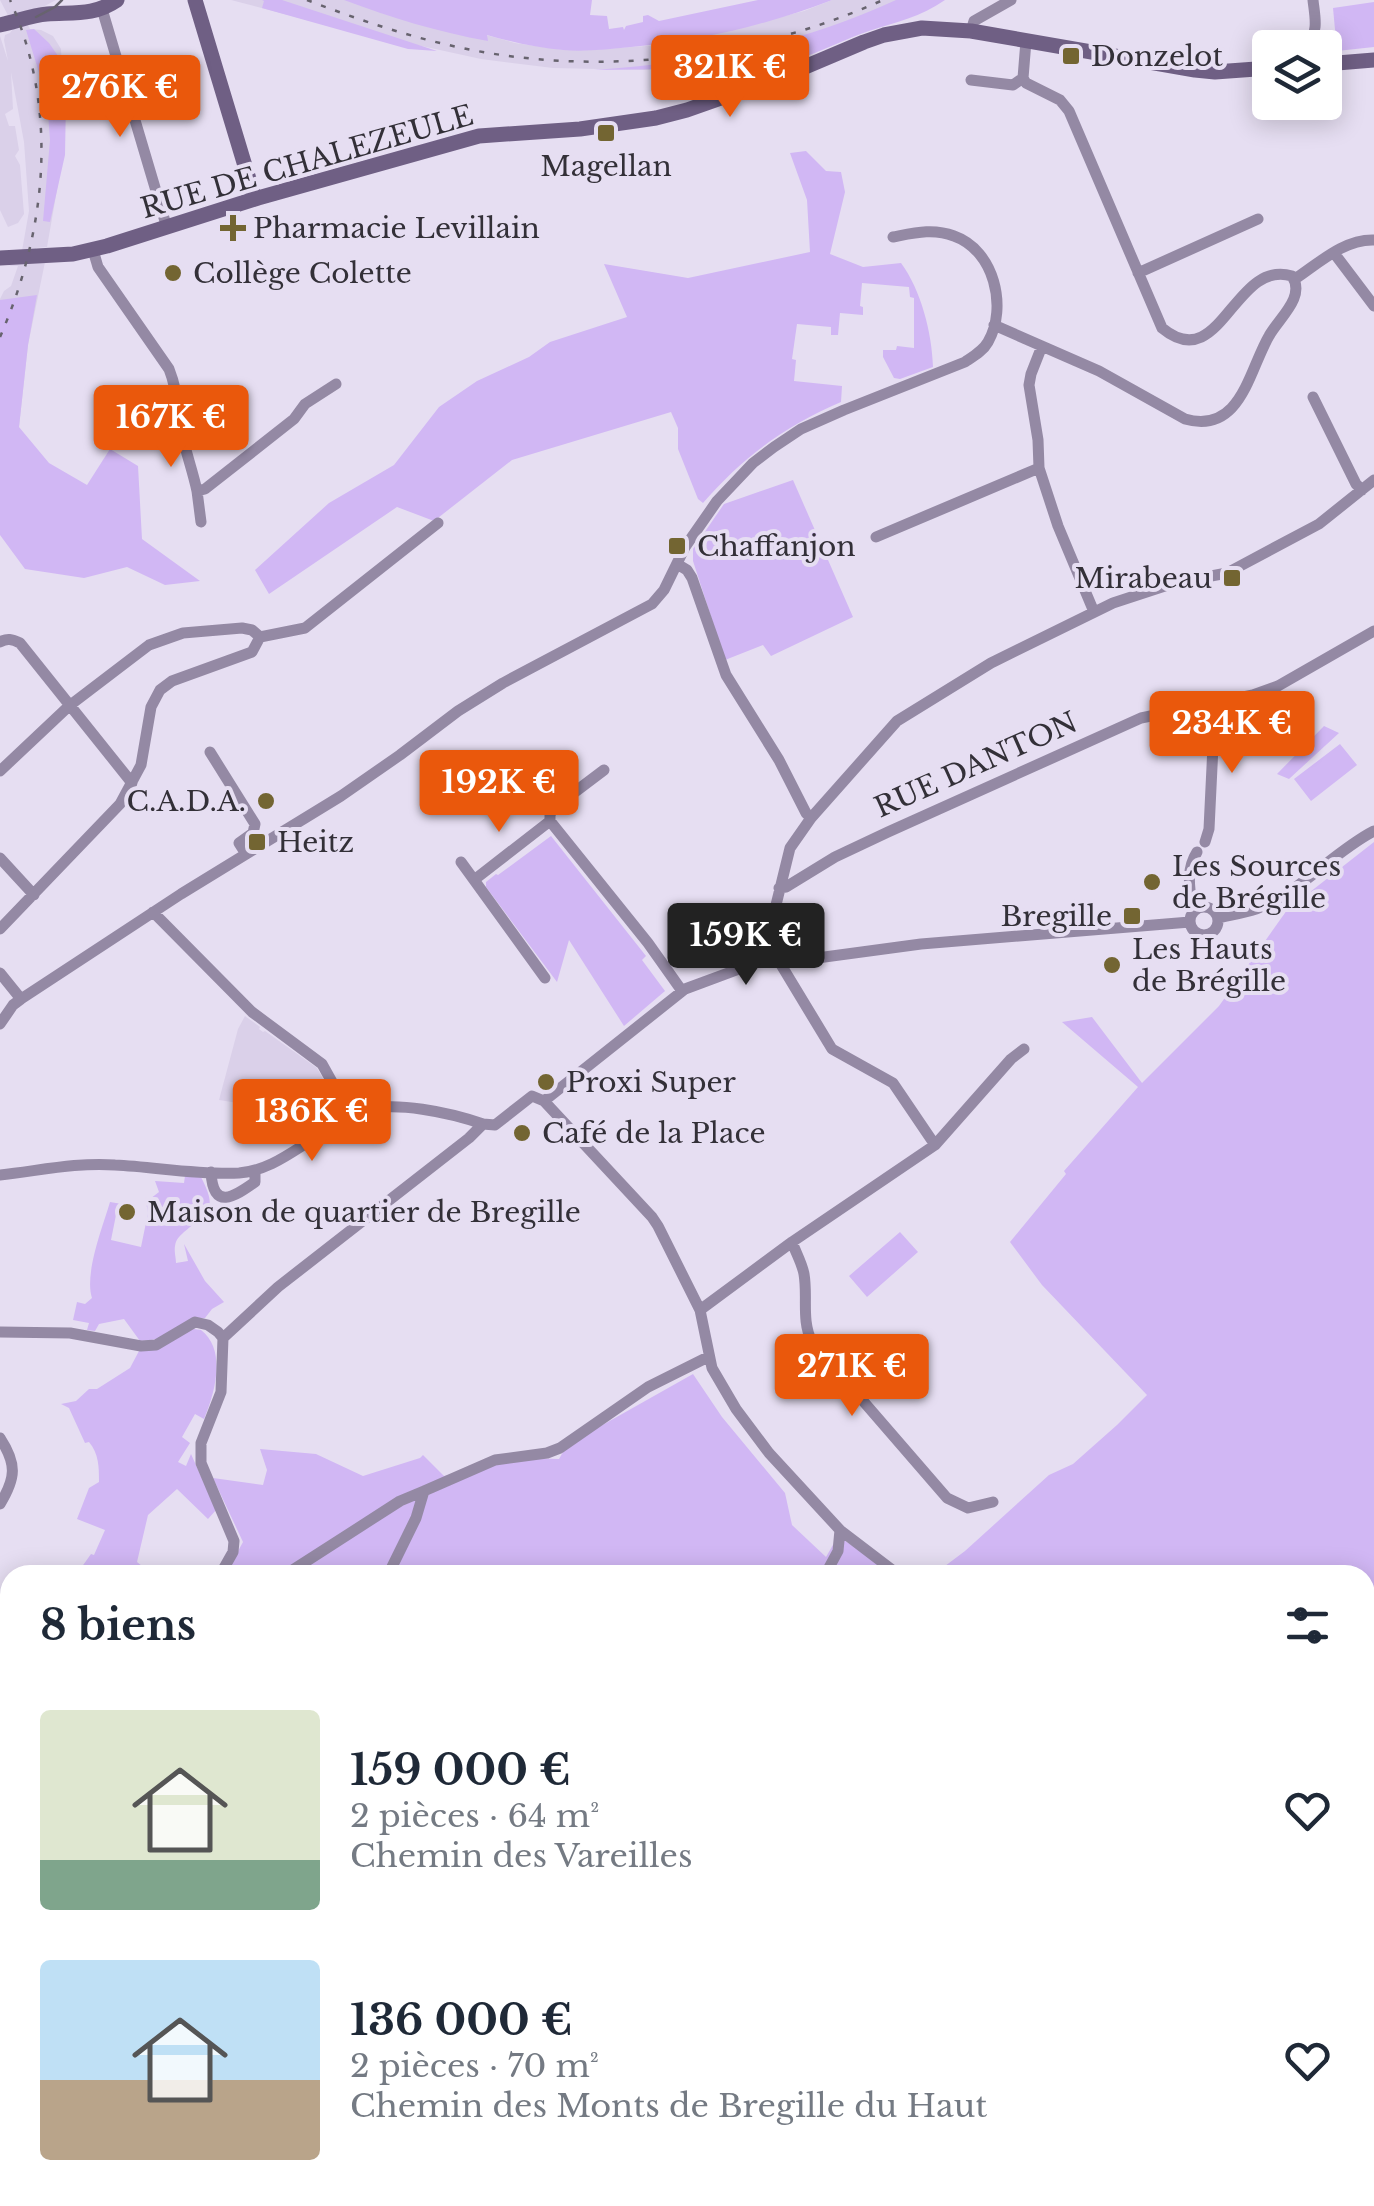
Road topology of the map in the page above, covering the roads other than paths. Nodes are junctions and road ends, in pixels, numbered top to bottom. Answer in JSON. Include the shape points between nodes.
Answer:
{"nodes":[{"id":1,"x":117,"y":0,"type":"edge"},
{"id":2,"x":195,"y":0,"type":"edge"},
{"id":3,"x":1011,"y":0,"type":"edge"},
{"id":4,"x":1313,"y":0,"type":"edge"},
{"id":5,"x":102,"y":9,"type":"junction"},
{"id":6,"x":54,"y":14,"type":"junction"},
{"id":7,"x":0,"y":28,"type":"edge"},
{"id":8,"x":971,"y":30,"type":"junction"},
{"id":9,"x":1314,"y":30,"type":"edge"},
{"id":10,"x":1026,"y":41,"type":"junction"},
{"id":11,"x":1374,"y":60,"type":"edge"},
{"id":12,"x":1342,"y":63,"type":"edge"},
{"id":13,"x":1252,"y":69,"type":"edge"},
{"id":14,"x":1023,"y":78,"type":"junction"},
{"id":15,"x":971,"y":80,"type":"dead end"},
{"id":16,"x":255,"y":199,"type":"junction"},
{"id":17,"x":1258,"y":218,"type":"dead end"},
{"id":18,"x":167,"y":228,"type":"junction"},
{"id":19,"x":893,"y":237,"type":"dead end"},
{"id":20,"x":1374,"y":240,"type":"edge"},
{"id":21,"x":93,"y":250,"type":"junction"},
{"id":22,"x":1334,"y":253,"type":"junction"},
{"id":23,"x":0,"y":258,"type":"edge"},
{"id":24,"x":1138,"y":273,"type":"junction"},
{"id":25,"x":1295,"y":279,"type":"junction"},
{"id":26,"x":1374,"y":306,"type":"edge"},
{"id":27,"x":994,"y":325,"type":"junction"},
{"id":28,"x":1042,"y":346,"type":"junction"},
{"id":29,"x":336,"y":384,"type":"dead end"},
{"id":30,"x":1313,"y":397,"type":"dead end"},
{"id":31,"x":1040,"y":468,"type":"junction"},
{"id":32,"x":1374,"y":480,"type":"edge"},
{"id":33,"x":197,"y":490,"type":"junction"},
{"id":34,"x":1362,"y":490,"type":"junction"},
{"id":35,"x":201,"y":522,"type":"dead end"},
{"id":36,"x":438,"y":523,"type":"dead end"},
{"id":37,"x":876,"y":537,"type":"dead end"},
{"id":38,"x":677,"y":564,"type":"junction"},
{"id":39,"x":1094,"y":612,"type":"junction"},
{"id":40,"x":1374,"y":632,"type":"edge"},
{"id":41,"x":260,"y":636,"type":"junction"},
{"id":42,"x":2,"y":641,"type":"edge"},
{"id":43,"x":1212,"y":704,"type":"junction"},
{"id":44,"x":68,"y":706,"type":"junction"},
{"id":45,"x":210,"y":752,"type":"dead end"},
{"id":46,"x":604,"y":770,"type":"dead end"},
{"id":47,"x":0,"y":771,"type":"edge"},
{"id":48,"x":132,"y":783,"type":"junction"},
{"id":49,"x":811,"y":818,"type":"junction"},
{"id":50,"x":550,"y":821,"type":"junction"},
{"id":51,"x":1374,"y":832,"type":"edge"},
{"id":52,"x":790,"y":848,"type":"junction"},
{"id":53,"x":246,"y":854,"type":"junction"},
{"id":54,"x":0,"y":858,"type":"edge"},
{"id":55,"x":461,"y":862,"type":"dead end"},
{"id":56,"x":821,"y":865,"type":"junction"},
{"id":57,"x":474,"y":880,"type":"junction"},
{"id":58,"x":780,"y":888,"type":"junction"},
{"id":59,"x":34,"y":895,"type":"junction"},
{"id":60,"x":153,"y":912,"type":"junction"},
{"id":61,"x":1192,"y":917,"type":"junction"},
{"id":62,"x":1218,"y":918,"type":"junction"},
{"id":63,"x":0,"y":929,"type":"edge"},
{"id":64,"x":763,"y":953,"type":"junction"},
{"id":65,"x":780,"y":962,"type":"junction"},
{"id":66,"x":0,"y":973,"type":"edge"},
{"id":67,"x":545,"y":978,"type":"dead end"},
{"id":68,"x":682,"y":991,"type":"junction"},
{"id":69,"x":21,"y":999,"type":"junction"},
{"id":70,"x":0,"y":1024,"type":"edge"},
{"id":71,"x":1024,"y":1049,"type":"dead end"},
{"id":72,"x":544,"y":1101,"type":"junction"},
{"id":73,"x":351,"y":1116,"type":"junction"},
{"id":74,"x":482,"y":1124,"type":"junction"},
{"id":75,"x":935,"y":1145,"type":"junction"},
{"id":76,"x":255,"y":1170,"type":"junction"},
{"id":77,"x":211,"y":1172,"type":"junction"},
{"id":78,"x":0,"y":1175,"type":"edge"},
{"id":79,"x":792,"y":1242,"type":"junction"},
{"id":80,"x":700,"y":1310,"type":"junction"},
{"id":81,"x":0,"y":1332,"type":"edge"},
{"id":82,"x":223,"y":1338,"type":"junction"},
{"id":83,"x":708,"y":1358,"type":"junction"},
{"id":84,"x":0,"y":1438,"type":"edge"},
{"id":85,"x":424,"y":1490,"type":"junction"},
{"id":86,"x":993,"y":1502,"type":"dead end"},
{"id":87,"x":0,"y":1504,"type":"edge"},
{"id":88,"x":840,"y":1530,"type":"junction"},
{"id":89,"x":226,"y":1565,"type":"edge"},
{"id":90,"x":301,"y":1565,"type":"edge"},
{"id":91,"x":393,"y":1565,"type":"edge"},
{"id":92,"x":831,"y":1565,"type":"edge"},
{"id":93,"x":886,"y":1565,"type":"edge"}],
"edges":[{"from":1,"to":5,"type":"street"},
{"from":2,"to":16,"type":"street"},
{"from":3,"to":8,"type":"street","via":[[974,20]]},
{"from":4,"to":9,"type":"street"},
{"from":5,"to":6,"type":"street"},
{"from":5,"to":18,"type":"street"},
{"from":6,"to":7,"type":"street"},
{"from":6,"to":7,"type":"street"},
{"from":8,"to":10,"type":"street","name":"RUE DE CHALEZEULE"},
{"from":8,"to":16,"type":"street","name":"RUE DE CHALEZEULE","via":[[884,35],[687,110],[618,125],[479,136]]},
{"from":10,"to":13,"type":"street","name":"RUE DE CHALEZEULE","via":[[1195,70]]},
{"from":10,"to":14,"type":"street"},
{"from":11,"to":12,"type":"street"},
{"from":14,"to":15,"type":"street","via":[[1013,85]]},
{"from":14,"to":24,"type":"street","via":[[1068,111]]},
{"from":16,"to":18,"type":"street","name":"RUE DE CHALEZEULE"},
{"from":17,"to":24,"type":"street"},
{"from":18,"to":21,"type":"street","name":"RUE DE CHALEZEULE"},
{"from":19,"to":27,"type":"street","via":[[926,231],[971,245],[988,264],[996,288]]},
{"from":20,"to":22,"type":"street"},
{"from":21,"to":23,"type":"street","name":"RUE DE CHALEZEULE"},
{"from":21,"to":33,"type":"street","via":[[170,370]]},
{"from":22,"to":25,"type":"street"},
{"from":22,"to":26,"type":"street"},
{"from":24,"to":25,"type":"street","via":[[1162,328],[1186,341],[1208,335],[1255,284],[1277,274]]},
{"from":25,"to":28,"type":"street","via":[[1294,300],[1243,395],[1205,421],[1184,419]]},
{"from":27,"to":28,"type":"street"},
{"from":27,"to":38,"type":"street","via":[[978,354],[965,362],[801,428],[717,501]]},
{"from":28,"to":31,"type":"street","via":[[1029,385]]},
{"from":29,"to":33,"type":"street","via":[[250,456]]},
{"from":30,"to":34,"type":"street"},
{"from":31,"to":37,"type":"street"},
{"from":31,"to":39,"type":"street"},
{"from":32,"to":34,"type":"street"},
{"from":33,"to":35,"type":"street"},
{"from":34,"to":39,"type":"street","via":[[1319,524],[1226,573],[1174,583]]},
{"from":36,"to":41,"type":"street","via":[[305,628]]},
{"from":38,"to":49,"type":"street","via":[[692,578],[726,675]]},
{"from":38,"to":53,"type":"street","via":[[652,604],[478,698]]},
{"from":39,"to":49,"type":"street","via":[[991,663],[897,721]]},
{"from":40,"to":43,"type":"street","name":"RUE DANTON","via":[[1278,686]]},
{"from":41,"to":44,"type":"street","via":[[242,628],[182,634],[149,646]]},
{"from":41,"to":48,"type":"street","via":[[252,652],[160,690]]},
{"from":42,"to":44,"type":"street","via":[[20,643]]},
{"from":43,"to":56,"type":"street","name":"RUE DANTON","via":[[1141,718]]},
{"from":43,"to":61,"type":"street","via":[[1208,830],[1190,863]]},
{"from":44,"to":47,"type":"street"},
{"from":44,"to":48,"type":"street"},
{"from":45,"to":53,"type":"street","via":[[256,824],[239,844]]},
{"from":46,"to":50,"type":"street","via":[[555,807]]},
{"from":48,"to":59,"type":"street"},
{"from":49,"to":52,"type":"street"},
{"from":50,"to":57,"type":"street"},
{"from":50,"to":68,"type":"street"},
{"from":51,"to":62,"type":"street","via":[[1275,899]]},
{"from":52,"to":56,"type":"street","via":[[800,863]]},
{"from":52,"to":58,"type":"street"},
{"from":53,"to":60,"type":"street"},
{"from":54,"to":59,"type":"street"},
{"from":55,"to":57,"type":"street"},
{"from":56,"to":58,"type":"street","name":"RUE DANTON"},
{"from":57,"to":67,"type":"street"},
{"from":58,"to":64,"type":"street"},
{"from":59,"to":63,"type":"street"},
{"from":60,"to":69,"type":"street"},
{"from":60,"to":73,"type":"street","via":[[252,1012],[322,1064]]},
{"from":61,"to":62,"type":"street","via":[[1206,907]]},
{"from":61,"to":62,"type":"street","via":[[1195,933],[1208,935]]},
{"from":61,"to":65,"type":"street"},
{"from":64,"to":65,"type":"street"},
{"from":64,"to":68,"type":"street"},
{"from":65,"to":75,"type":"street","via":[[832,1049],[893,1083]]},
{"from":66,"to":69,"type":"street"},
{"from":68,"to":72,"type":"street"},
{"from":69,"to":70,"type":"street"},
{"from":71,"to":75,"type":"street"},
{"from":72,"to":74,"type":"street","via":[[532,1096],[494,1124]]},
{"from":72,"to":80,"type":"street","via":[[652,1217]]},
{"from":73,"to":74,"type":"street","via":[[396,1108]]},
{"from":73,"to":76,"type":"street"},
{"from":74,"to":82,"type":"street"},
{"from":75,"to":79,"type":"street"},
{"from":76,"to":77,"type":"street"},
{"from":76,"to":77,"type":"street","via":[[256,1182],[225,1198],[215,1191]]},
{"from":77,"to":78,"type":"street","via":[[112,1164]]},
{"from":79,"to":80,"type":"street"},
{"from":79,"to":86,"type":"street","via":[[803,1270],[812,1342],[946,1498],[968,1508]]},
{"from":80,"to":83,"type":"street"},
{"from":81,"to":82,"type":"street","via":[[140,1346],[156,1345],[195,1322]]},
{"from":82,"to":89,"type":"street","via":[[221,1392],[200,1452],[234,1542]]},
{"from":83,"to":85,"type":"street","via":[[648,1387],[560,1448],[494,1460]]},
{"from":83,"to":88,"type":"street","via":[[756,1437]]},
{"from":84,"to":87,"type":"street","via":[[13,1474]]},
{"from":85,"to":90,"type":"street"},
{"from":85,"to":91,"type":"street"},
{"from":88,"to":92,"type":"street"},
{"from":88,"to":93,"type":"street"}]}
